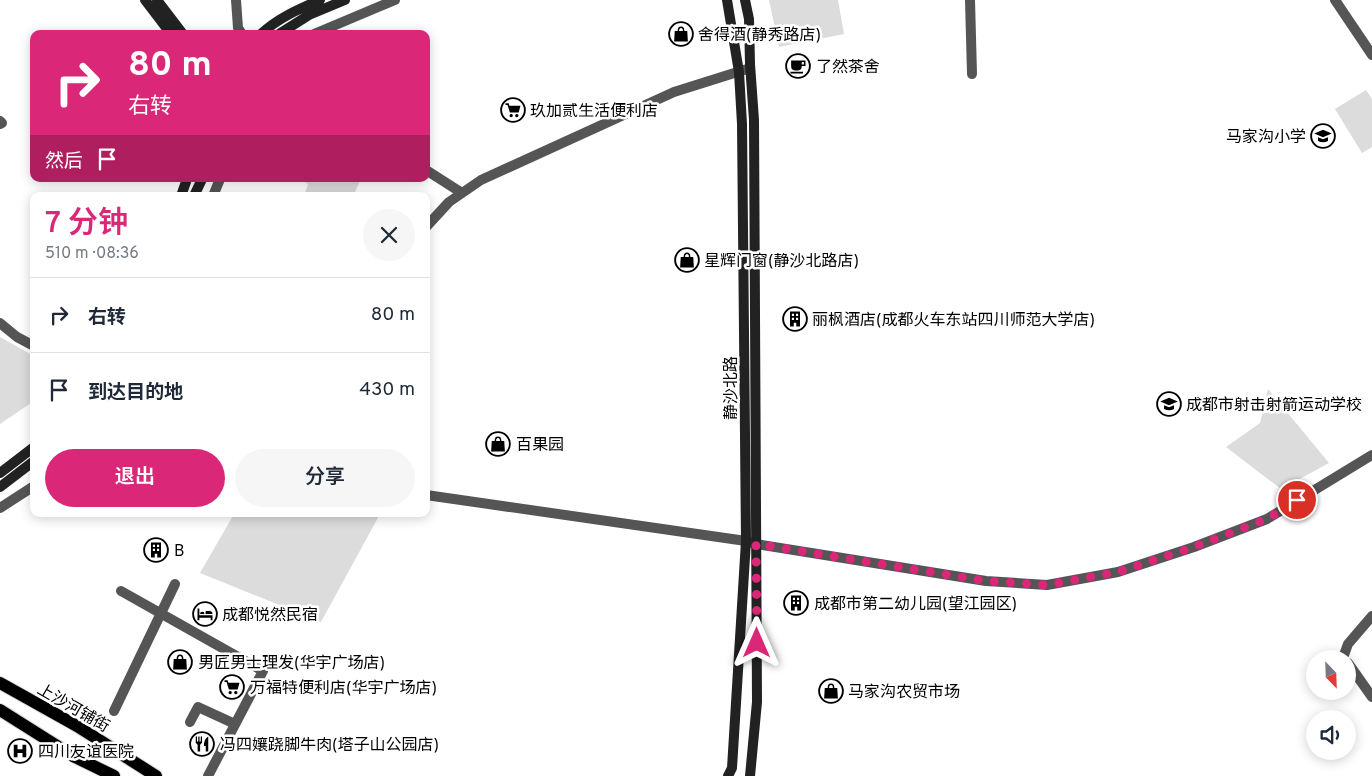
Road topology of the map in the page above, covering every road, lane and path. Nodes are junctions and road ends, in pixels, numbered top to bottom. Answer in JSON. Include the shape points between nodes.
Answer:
{"nodes":[{"id":1,"x":145,"y":0,"type":"edge"},
{"id":2,"x":158,"y":0,"type":"edge"},
{"id":3,"x":236,"y":0,"type":"edge"},
{"id":4,"x":320,"y":0,"type":"edge"},
{"id":5,"x":345,"y":0,"type":"edge"},
{"id":6,"x":395,"y":0,"type":"edge"},
{"id":7,"x":727,"y":0,"type":"edge"},
{"id":8,"x":745,"y":0,"type":"edge"},
{"id":9,"x":970,"y":0,"type":"edge"},
{"id":10,"x":1335,"y":0,"type":"edge"},
{"id":11,"x":168,"y":30,"type":"edge"},
{"id":12,"x":180,"y":30,"type":"edge"},
{"id":13,"x":239,"y":30,"type":"edge"},
{"id":14,"x":265,"y":30,"type":"edge"},
{"id":15,"x":285,"y":30,"type":"edge"},
{"id":16,"x":324,"y":30,"type":"edge"},
{"id":17,"x":1372,"y":55,"type":"edge"},
{"id":18,"x":750,"y":68,"type":"junction"},
{"id":19,"x":739,"y":72,"type":"junction"},
{"id":20,"x":972,"y":74,"type":"dead end"},
{"id":21,"x":430,"y":173,"type":"edge"},
{"id":22,"x":462,"y":193,"type":"junction"},
{"id":23,"x":430,"y":223,"type":"edge"},
{"id":24,"x":0,"y":323,"type":"edge"},
{"id":25,"x":30,"y":344,"type":"edge"},
{"id":26,"x":30,"y":450,"type":"edge"},
{"id":27,"x":1372,"y":455,"type":"edge"},
{"id":28,"x":30,"y":464,"type":"edge"},
{"id":29,"x":0,"y":473,"type":"edge"},
{"id":30,"x":0,"y":487,"type":"edge"},
{"id":31,"x":30,"y":489,"type":"edge"},
{"id":32,"x":430,"y":496,"type":"edge"},
{"id":33,"x":0,"y":508,"type":"edge"},
{"id":34,"x":746,"y":541,"type":"junction"},
{"id":35,"x":756,"y":544,"type":"junction"},
{"id":36,"x":175,"y":584,"type":"dead end"},
{"id":37,"x":121,"y":591,"type":"dead end"},
{"id":38,"x":161,"y":613,"type":"junction"},
{"id":39,"x":1372,"y":616,"type":"edge"},
{"id":40,"x":1346,"y":650,"type":"edge"},
{"id":41,"x":1356,"y":675,"type":"edge"},
{"id":42,"x":0,"y":683,"type":"edge"},
{"id":43,"x":1372,"y":697,"type":"edge"},
{"id":44,"x":0,"y":710,"type":"edge"},
{"id":45,"x":114,"y":710,"type":"dead end"},
{"id":46,"x":190,"y":722,"type":"dead end"},
{"id":47,"x":235,"y":724,"type":"junction"},
{"id":48,"x":114,"y":776,"type":"edge"},
{"id":49,"x":156,"y":776,"type":"edge"},
{"id":50,"x":208,"y":776,"type":"edge"},
{"id":51,"x":728,"y":776,"type":"edge"},
{"id":52,"x":750,"y":776,"type":"edge"}],
"edges":[{"from":1,"to":11,"type":"street"},
{"from":2,"to":12,"type":"street"},
{"from":3,"to":13,"type":"street"},
{"from":4,"to":14,"type":"street"},
{"from":5,"to":15,"type":"street","via":[[309,15]]},
{"from":6,"to":16,"type":"street"},
{"from":7,"to":19,"type":"street","name":"静沙北路"},
{"from":8,"to":18,"type":"street","name":"静沙北路","via":[[749,19]]},
{"from":9,"to":20,"type":"street"},
{"from":10,"to":17,"type":"street"},
{"from":18,"to":19,"type":"street"},
{"from":18,"to":35,"type":"street","name":"静沙北路","via":[[754,120]]},
{"from":19,"to":22,"type":"street","via":[[674,92],[481,180]]},
{"from":19,"to":34,"type":"street","name":"静沙北路"},
{"from":21,"to":22,"type":"street"},
{"from":22,"to":23,"type":"street"},
{"from":24,"to":25,"type":"street"},
{"from":26,"to":29,"type":"street"},
{"from":27,"to":35,"type":"street","via":[[1267,519],[1118,572],[1047,585],[986,581]]},
{"from":28,"to":30,"type":"street"},
{"from":31,"to":33,"type":"street"},
{"from":32,"to":34,"type":"street"},
{"from":34,"to":35,"type":"street"},
{"from":34,"to":51,"type":"street","name":"静沙北路","via":[[732,768]]},
{"from":35,"to":52,"type":"street","name":"静沙北路","via":[[757,702]]},
{"from":36,"to":38,"type":"street"},
{"from":37,"to":38,"type":"street"},
{"from":38,"to":45,"type":"street"},
{"from":38,"to":47,"type":"street","via":[[263,672]]},
{"from":39,"to":40,"type":"street"},
{"from":41,"to":43,"type":"street"},
{"from":42,"to":49,"type":"main road","name":"上沙河铺街"},
{"from":44,"to":48,"type":"main road","via":[[73,756]]},
{"from":46,"to":47,"type":"street","via":[[198,707]]},
{"from":47,"to":50,"type":"street"}]}
